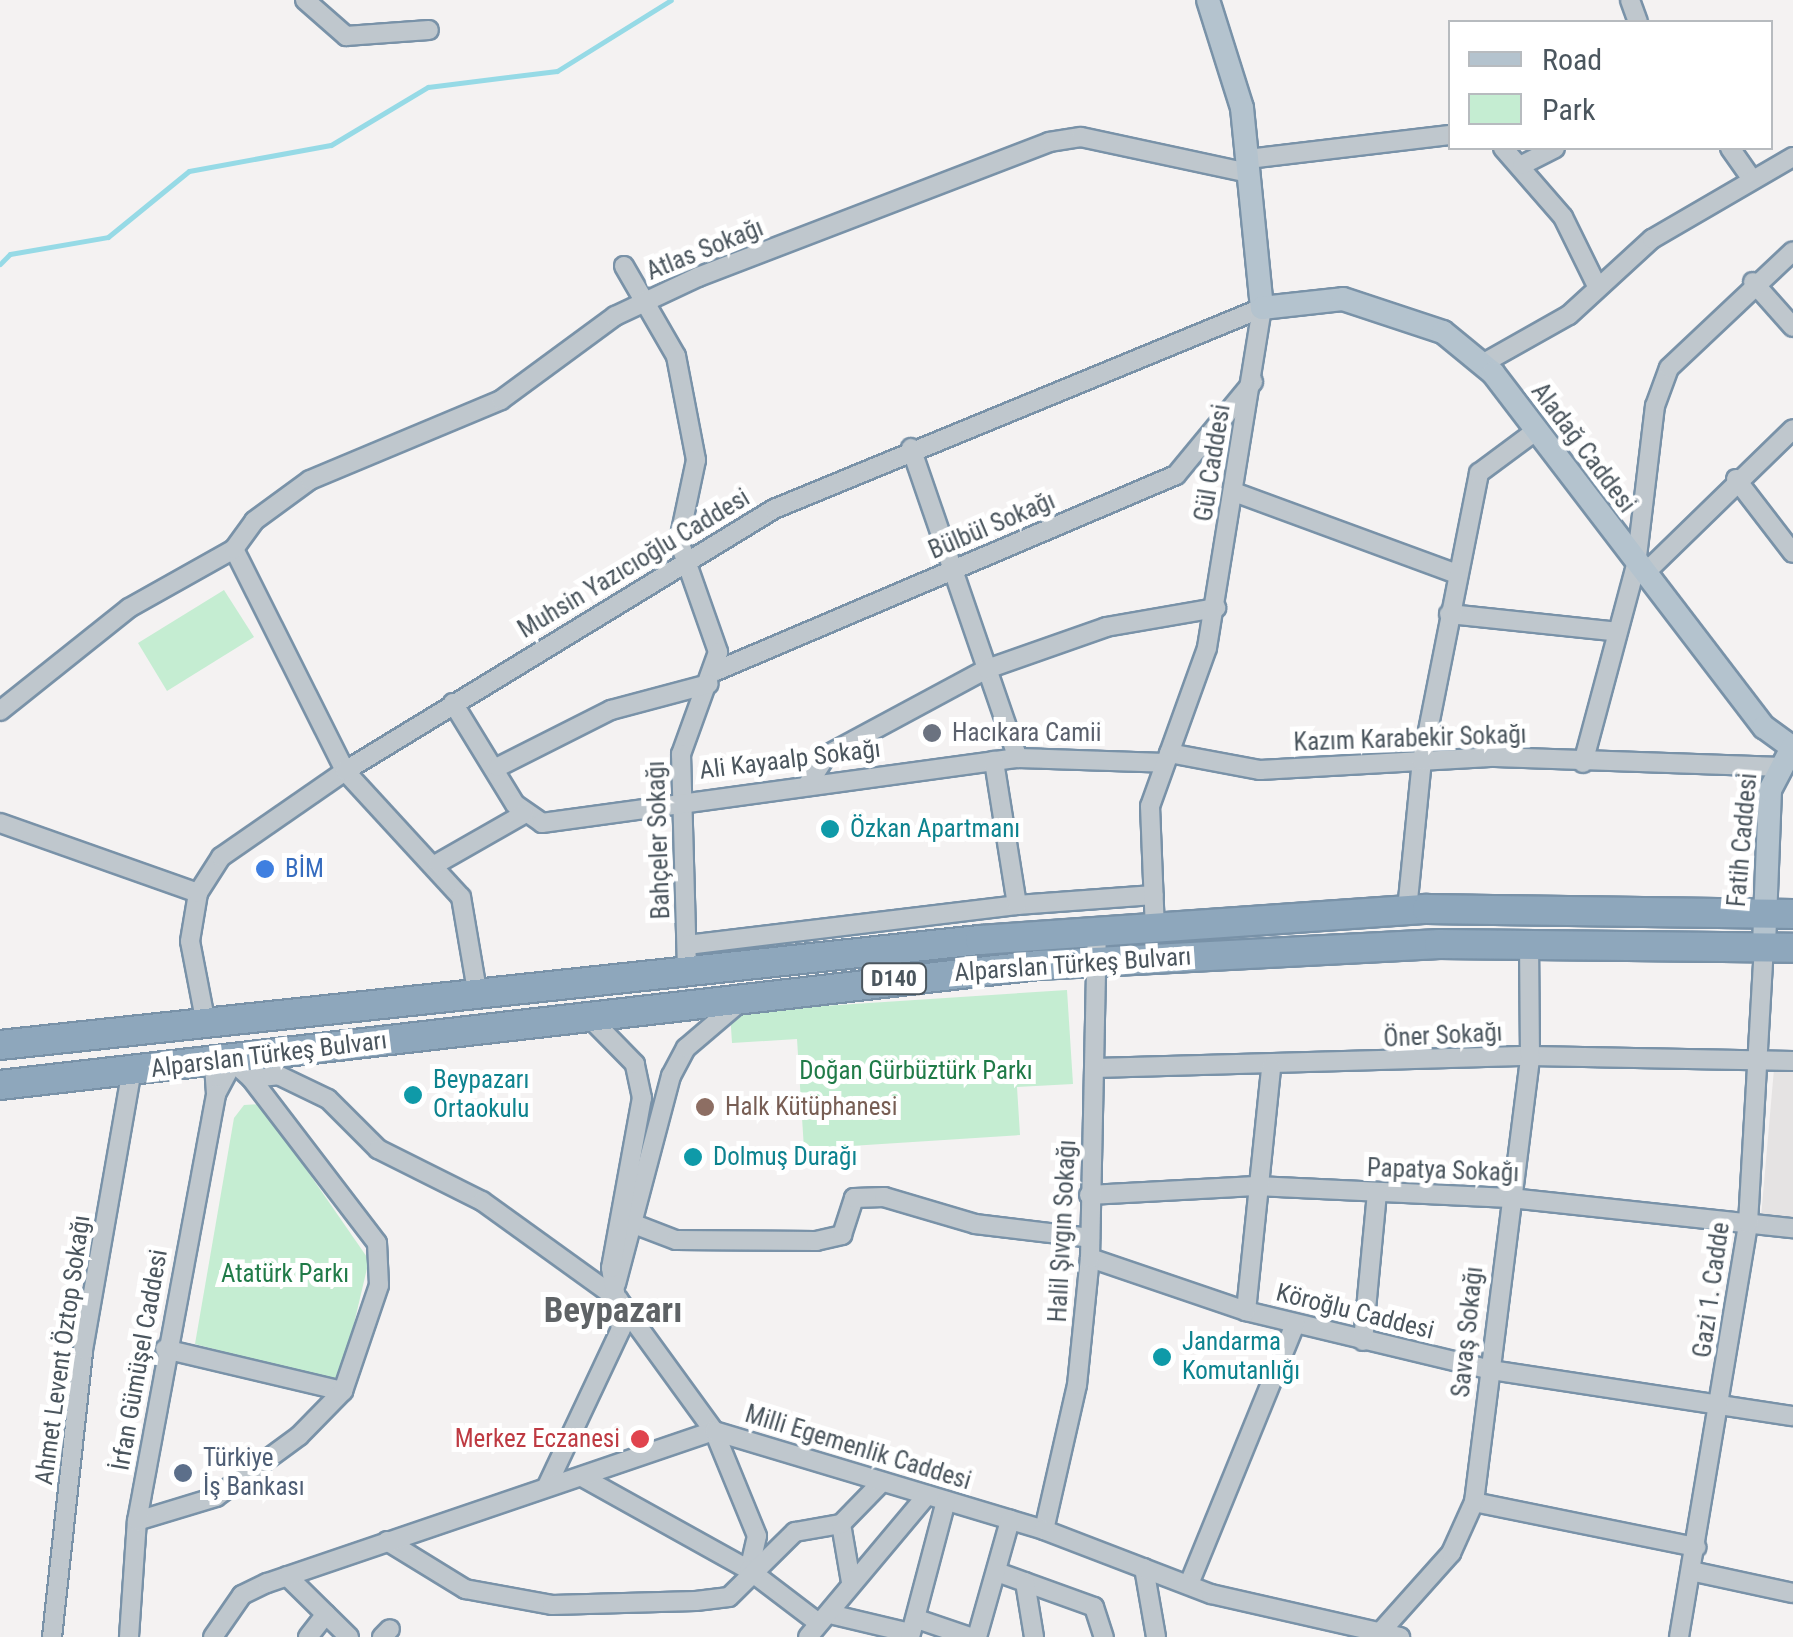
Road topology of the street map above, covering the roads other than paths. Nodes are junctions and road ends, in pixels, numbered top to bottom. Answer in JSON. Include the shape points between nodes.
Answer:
{"nodes":[{"id":1,"x":305,"y":0,"type":"edge"},
{"id":2,"x":1208,"y":1,"type":"edge"},
{"id":3,"x":429,"y":30,"type":"dead end"},
{"id":4,"x":1448,"y":135,"type":"edge"},
{"id":5,"x":1504,"y":150,"type":"edge"},
{"id":6,"x":1551,"y":150,"type":"edge"},
{"id":7,"x":1731,"y":150,"type":"edge"},
{"id":8,"x":1793,"y":157,"type":"edge"},
{"id":9,"x":1522,"y":165,"type":"junction"},
{"id":10,"x":1248,"y":166,"type":"junction"},
{"id":11,"x":1750,"y":176,"type":"junction"},
{"id":12,"x":1793,"y":250,"type":"edge"},
{"id":13,"x":624,"y":266,"type":"dead end"},
{"id":14,"x":1753,"y":282,"type":"junction"},
{"id":15,"x":1598,"y":288,"type":"junction"},
{"id":16,"x":642,"y":303,"type":"junction"},
{"id":17,"x":1262,"y":308,"type":"junction"},
{"id":18,"x":1793,"y":327,"type":"edge"},
{"id":19,"x":1482,"y":364,"type":"junction"},
{"id":20,"x":1254,"y":382,"type":"junction"},
{"id":21,"x":1793,"y":429,"type":"edge"},
{"id":22,"x":1537,"y":430,"type":"junction"},
{"id":23,"x":911,"y":448,"type":"junction"},
{"id":24,"x":1736,"y":479,"type":"junction"},
{"id":25,"x":1234,"y":492,"type":"junction"},
{"id":26,"x":234,"y":549,"type":"junction"},
{"id":27,"x":1793,"y":553,"type":"edge"},
{"id":28,"x":684,"y":559,"type":"junction"},
{"id":29,"x":948,"y":570,"type":"junction"},
{"id":30,"x":1639,"y":570,"type":"junction"},
{"id":31,"x":1457,"y":574,"type":"junction"},
{"id":32,"x":1216,"y":608,"type":"junction"},
{"id":33,"x":1449,"y":614,"type":"junction"},
{"id":34,"x":1612,"y":632,"type":"junction"},
{"id":35,"x":987,"y":669,"type":"junction"},
{"id":36,"x":712,"y":678,"type":"junction"},
{"id":37,"x":453,"y":704,"type":"junction"},
{"id":38,"x":0,"y":711,"type":"edge"},
{"id":39,"x":1792,"y":746,"type":"edge"},
{"id":40,"x":1018,"y":758,"type":"junction"},
{"id":41,"x":1167,"y":758,"type":"junction"},
{"id":42,"x":994,"y":761,"type":"junction"},
{"id":43,"x":1422,"y":761,"type":"junction"},
{"id":44,"x":1584,"y":762,"type":"junction"},
{"id":45,"x":498,"y":767,"type":"junction"},
{"id":46,"x":1775,"y":767,"type":"junction"},
{"id":47,"x":345,"y":771,"type":"junction"},
{"id":48,"x":808,"y":784,"type":"junction"},
{"id":49,"x":680,"y":798,"type":"junction"},
{"id":50,"x":524,"y":814,"type":"junction"},
{"id":51,"x":0,"y":823,"type":"edge"},
{"id":52,"x":438,"y":864,"type":"junction"},
{"id":53,"x":198,"y":892,"type":"junction"},
{"id":54,"x":1154,"y":894,"type":"junction"},
{"id":55,"x":1017,"y":905,"type":"junction"},
{"id":56,"x":1407,"y":910,"type":"junction"},
{"id":57,"x":1763,"y":912,"type":"junction"},
{"id":58,"x":1793,"y":914,"type":"edge"},
{"id":59,"x":1155,"y":928,"type":"junction"},
{"id":60,"x":1097,"y":932,"type":"junction"},
{"id":61,"x":1529,"y":944,"type":"junction"},
{"id":62,"x":1764,"y":946,"type":"junction"},
{"id":63,"x":1793,"y":948,"type":"edge"},
{"id":64,"x":687,"y":957,"type":"junction"},
{"id":65,"x":1097,"y":962,"type":"junction"},
{"id":66,"x":477,"y":992,"type":"junction"},
{"id":67,"x":753,"y":992,"type":"junction"},
{"id":68,"x":584,"y":1013,"type":"junction"},
{"id":69,"x":216,"y":1018,"type":"junction"},
{"id":70,"x":0,"y":1045,"type":"edge"},
{"id":71,"x":1530,"y":1056,"type":"junction"},
{"id":72,"x":1758,"y":1059,"type":"junction"},
{"id":73,"x":1793,"y":1061,"type":"edge"},
{"id":74,"x":1271,"y":1067,"type":"junction"},
{"id":75,"x":233,"y":1068,"type":"junction"},
{"id":76,"x":1095,"y":1068,"type":"junction"},
{"id":77,"x":132,"y":1070,"type":"junction"},
{"id":78,"x":0,"y":1085,"type":"edge"},
{"id":79,"x":1256,"y":1186,"type":"junction"},
{"id":80,"x":1377,"y":1194,"type":"junction"},
{"id":81,"x":1089,"y":1195,"type":"junction"},
{"id":82,"x":1510,"y":1198,"type":"junction"},
{"id":83,"x":1748,"y":1223,"type":"junction"},
{"id":84,"x":634,"y":1224,"type":"junction"},
{"id":85,"x":1793,"y":1228,"type":"edge"},
{"id":86,"x":1090,"y":1238,"type":"junction"},
{"id":87,"x":1090,"y":1258,"type":"junction"},
{"id":88,"x":617,"y":1291,"type":"junction"},
{"id":89,"x":1246,"y":1310,"type":"junction"},
{"id":90,"x":1295,"y":1324,"type":"junction"},
{"id":91,"x":1363,"y":1341,"type":"junction"},
{"id":92,"x":165,"y":1349,"type":"junction"},
{"id":93,"x":1491,"y":1370,"type":"junction"},
{"id":94,"x":342,"y":1391,"type":"junction"},
{"id":95,"x":1720,"y":1401,"type":"junction"},
{"id":96,"x":1793,"y":1416,"type":"edge"},
{"id":97,"x":714,"y":1430,"type":"junction"},
{"id":98,"x":582,"y":1477,"type":"junction"},
{"id":99,"x":882,"y":1482,"type":"junction"},
{"id":100,"x":547,"y":1486,"type":"junction"},
{"id":101,"x":927,"y":1495,"type":"junction"},
{"id":102,"x":946,"y":1501,"type":"junction"},
{"id":103,"x":1474,"y":1502,"type":"junction"},
{"id":104,"x":1010,"y":1520,"type":"junction"},
{"id":105,"x":137,"y":1521,"type":"junction"},
{"id":106,"x":841,"y":1524,"type":"junction"},
{"id":107,"x":1044,"y":1530,"type":"junction"},
{"id":108,"x":386,"y":1541,"type":"junction"},
{"id":109,"x":1696,"y":1547,"type":"junction"},
{"id":110,"x":1144,"y":1568,"type":"junction"},
{"id":111,"x":749,"y":1570,"type":"junction"},
{"id":112,"x":1692,"y":1571,"type":"junction"},
{"id":113,"x":997,"y":1572,"type":"junction"},
{"id":114,"x":287,"y":1576,"type":"junction"},
{"id":115,"x":852,"y":1582,"type":"junction"},
{"id":116,"x":1025,"y":1582,"type":"junction"},
{"id":117,"x":1189,"y":1584,"type":"junction"},
{"id":118,"x":1793,"y":1593,"type":"edge"},
{"id":119,"x":326,"y":1614,"type":"junction"},
{"id":120,"x":820,"y":1624,"type":"edge"},
{"id":121,"x":912,"y":1630,"type":"edge"},
{"id":122,"x":1377,"y":1634,"type":"edge"},
{"id":123,"x":52,"y":1637,"type":"edge"},
{"id":124,"x":130,"y":1637,"type":"edge"},
{"id":125,"x":212,"y":1637,"type":"edge"},
{"id":126,"x":308,"y":1637,"type":"edge"},
{"id":127,"x":350,"y":1637,"type":"edge"},
{"id":128,"x":973,"y":1637,"type":"edge"},
{"id":129,"x":1034,"y":1637,"type":"edge"},
{"id":130,"x":1104,"y":1637,"type":"edge"},
{"id":131,"x":1156,"y":1637,"type":"edge"},
{"id":132,"x":1400,"y":1637,"type":"edge"},
{"id":133,"x":1679,"y":1637,"type":"edge"}],
"edges":[{"from":1,"to":3,"type":"street","via":[[346,36]]},
{"from":2,"to":10,"type":"main road","name":"Gül Caddesi"},
{"from":4,"to":10,"type":"street","name":"Atlas Sokağı"},
{"from":5,"to":9,"type":"street"},
{"from":6,"to":9,"type":"street"},
{"from":7,"to":11,"type":"street"},
{"from":8,"to":11,"type":"street"},
{"from":9,"to":15,"type":"street","via":[[1563,217]]},
{"from":10,"to":16,"type":"street","name":"Atlas Sokağı","via":[[1081,137],[1049,142]]},
{"from":10,"to":17,"type":"main road","name":"Gül Caddesi"},
{"from":11,"to":15,"type":"street","via":[[1652,239]]},
{"from":12,"to":14,"type":"street"},
{"from":13,"to":16,"type":"street"},
{"from":14,"to":18,"type":"street"},
{"from":14,"to":30,"type":"street","via":[[1670,368],[1654,406]]},
{"from":15,"to":19,"type":"street","via":[[1557,324]]},
{"from":16,"to":26,"type":"street","name":"Atlas Sokağı","via":[[501,400],[310,480],[254,521]]},
{"from":16,"to":28,"type":"street","via":[[676,356],[691,428]]},
{"from":17,"to":19,"type":"main road","name":"Aladağ Caddesi","via":[[1302,297],[1397,312],[1444,332]]},
{"from":17,"to":20,"type":"street","name":"Gül Caddesi"},
{"from":17,"to":23,"type":"street","name":"Muhsin Yazıcıoğlu Caddesi"},
{"from":19,"to":22,"type":"main road","name":"Aladağ Caddesi"},
{"from":20,"to":25,"type":"street","name":"Gül Caddesi"},
{"from":20,"to":29,"type":"street","name":"Bülbül Sokağı","via":[[1176,475]]},
{"from":21,"to":24,"type":"street"},
{"from":22,"to":30,"type":"main road","name":"Aladağ Caddesi"},
{"from":22,"to":31,"type":"street","via":[[1479,473]]},
{"from":23,"to":28,"type":"street","name":"Muhsin Yazıcıoğlu Caddesi"},
{"from":23,"to":29,"type":"street"},
{"from":24,"to":27,"type":"street"},
{"from":24,"to":30,"type":"street"},
{"from":25,"to":31,"type":"street"},
{"from":25,"to":32,"type":"street","name":"Gül Caddesi"},
{"from":26,"to":38,"type":"street","name":"Atlas Sokağı","via":[[129,608]]},
{"from":26,"to":47,"type":"street"},
{"from":28,"to":36,"type":"street","via":[[715,629]]},
{"from":28,"to":37,"type":"street","name":"Muhsin Yazıcıoğlu Caddesi"},
{"from":29,"to":35,"type":"street"},
{"from":29,"to":36,"type":"street","name":"Bülbül Sokağı"},
{"from":30,"to":34,"type":"street"},
{"from":30,"to":39,"type":"main road","name":"Aladağ Caddesi","via":[[1764,727]]},
{"from":31,"to":33,"type":"street"},
{"from":32,"to":35,"type":"street","via":[[1106,627]]},
{"from":32,"to":41,"type":"street","name":"Gül Caddesi"},
{"from":33,"to":34,"type":"street"},
{"from":33,"to":43,"type":"street"},
{"from":34,"to":44,"type":"street"},
{"from":35,"to":40,"type":"street"},
{"from":35,"to":48,"type":"street","via":[[826,755]]},
{"from":36,"to":45,"type":"street","name":"Bülbül Sokağı","via":[[611,710]]},
{"from":36,"to":49,"type":"street","name":"Bahçeler Sokağı","via":[[684,726]]},
{"from":37,"to":45,"type":"street"},
{"from":37,"to":47,"type":"street","name":"Muhsin Yazıcıoğlu Caddesi"},
{"from":39,"to":46,"type":"main road","name":"Fatih Caddesi"},
{"from":40,"to":41,"type":"street","name":"Ali Kayaalp Sokağı"},
{"from":40,"to":42,"type":"street","name":"Ali Kayaalp Sokağı"},
{"from":41,"to":43,"type":"street","name":"Kazım Karabekir Sokağı","via":[[1260,770]]},
{"from":41,"to":54,"type":"street","name":"Gül Caddesi","via":[[1150,806]]},
{"from":42,"to":48,"type":"street","name":"Ali Kayaalp Sokağı"},
{"from":42,"to":55,"type":"street"},
{"from":43,"to":44,"type":"street","name":"Kazım Karabekir Sokağı"},
{"from":43,"to":56,"type":"street"},
{"from":44,"to":46,"type":"street","name":"Kazım Karabekir Sokağı"},
{"from":45,"to":50,"type":"street"},
{"from":46,"to":57,"type":"main road","name":"Fatih Caddesi"},
{"from":47,"to":52,"type":"street"},
{"from":47,"to":53,"type":"street","name":"Muhsin Yazıcıoğlu Caddesi","via":[[221,856]]},
{"from":48,"to":49,"type":"street","name":"Ali Kayaalp Sokağı"},
{"from":49,"to":50,"type":"street","name":"Ali Kayaalp Sokağı","via":[[542,822]]},
{"from":49,"to":64,"type":"street","name":"Bahçeler Sokağı"},
{"from":50,"to":52,"type":"street"},
{"from":51,"to":53,"type":"street","via":[[130,876]]},
{"from":52,"to":66,"type":"street","via":[[461,897]]},
{"from":53,"to":69,"type":"street","name":"Muhsin Yazıcıoğlu Caddesi","via":[[190,940]]},
{"from":54,"to":55,"type":"street"},
{"from":54,"to":59,"type":"street","name":"Gül Caddesi"},
{"from":55,"to":64,"type":"street"},
{"from":56,"to":57,"type":"highway","name":"Alparslan Türkeş Bulvarı","number":"D140"},
{"from":56,"to":59,"type":"highway","name":"Alparslan Türkeş Bulvarı","number":"D140"},
{"from":57,"to":58,"type":"highway","name":"Alparslan Türkeş Bulvarı","number":"D140"},
{"from":57,"to":62,"type":"main road","name":"Fatih Caddesi"},
{"from":59,"to":60,"type":"highway","name":"Alparslan Türkeş Bulvarı","number":"D140"},
{"from":60,"to":64,"type":"highway","name":"Alparslan Türkeş Bulvarı","number":"D140"},
{"from":60,"to":65,"type":"street","name":"Halil Şıvgın Sokağı"},
{"from":61,"to":62,"type":"highway","name":"Alparslan Türkeş Bulvarı","number":"D140"},
{"from":61,"to":65,"type":"highway","name":"Alparslan Türkeş Bulvarı","number":"D140"},
{"from":61,"to":71,"type":"street","name":"Savaş Sokağı"},
{"from":62,"to":63,"type":"highway","name":"Alparslan Türkeş Bulvarı","number":"D140"},
{"from":62,"to":72,"type":"street","name":"Gazi 1. Cadde"},
{"from":64,"to":66,"type":"highway","name":"Alparslan Türkeş Bulvarı","number":"D140"},
{"from":65,"to":67,"type":"highway","name":"Alparslan Türkeş Bulvarı","number":"D140"},
{"from":65,"to":76,"type":"street","name":"Halil Şıvgın Sokağı"},
{"from":66,"to":69,"type":"highway","name":"Alparslan Türkeş Bulvarı","number":"D140"},
{"from":67,"to":68,"type":"highway","name":"Alparslan Türkeş Bulvarı","number":"D140"},
{"from":67,"to":84,"type":"street","via":[[698,1035],[670,1076]]},
{"from":68,"to":75,"type":"highway","name":"Alparslan Türkeş Bulvarı","number":"D140"},
{"from":68,"to":88,"type":"street","via":[[635,1064],[642,1098],[611,1268]]},
{"from":69,"to":70,"type":"highway","name":"Alparslan Türkeş Bulvarı","number":"D140"},
{"from":69,"to":75,"type":"highway","via":[[247,1039]]},
{"from":69,"to":75,"type":"highway","via":[[197,1046]]},
{"from":71,"to":72,"type":"street","name":"Öner Sokağı"},
{"from":71,"to":74,"type":"street","name":"Öner Sokağı"},
{"from":71,"to":82,"type":"street","name":"Savaş Sokağı"},
{"from":72,"to":73,"type":"street","name":"Öner Sokağı"},
{"from":72,"to":83,"type":"street","name":"Gazi 1. Cadde"},
{"from":74,"to":76,"type":"street","name":"Öner Sokağı"},
{"from":74,"to":79,"type":"street"},
{"from":75,"to":77,"type":"highway","name":"Alparslan Türkeş Bulvarı","number":"D140"},
{"from":75,"to":88,"type":"street","via":[[278,1075],[328,1099],[378,1149],[495,1209]]},
{"from":75,"to":92,"type":"street","name":"İrfan Gümüşel Caddesi","via":[[216,1094]]},
{"from":75,"to":94,"type":"street","via":[[377,1243],[379,1285]]},
{"from":76,"to":81,"type":"street","name":"Halil Şıvgın Sokağı"},
{"from":77,"to":78,"type":"highway","name":"Alparslan Türkeş Bulvarı","number":"D140"},
{"from":77,"to":123,"type":"street","name":"Ahmet Levent Öztop Sokağı","via":[[83,1350]]},
{"from":79,"to":80,"type":"street","name":"Papatya Sokağı"},
{"from":79,"to":81,"type":"street","name":"Papatya Sokağı"},
{"from":79,"to":89,"type":"street"},
{"from":80,"to":82,"type":"street","name":"Papatya Sokağı"},
{"from":80,"to":91,"type":"street"},
{"from":81,"to":86,"type":"street","name":"Halil Şıvgın Sokağı"},
{"from":82,"to":83,"type":"street","name":"Papatya Sokağı"},
{"from":82,"to":93,"type":"street","name":"Savaş Sokağı"},
{"from":83,"to":85,"type":"street","name":"Papatya Sokağı"},
{"from":83,"to":95,"type":"street","name":"Gazi 1. Cadde"},
{"from":84,"to":86,"type":"street","via":[[676,1240],[816,1240],[842,1235],[854,1198],[884,1197],[975,1224]]},
{"from":84,"to":88,"type":"street"},
{"from":86,"to":87,"type":"street","name":"Halil Şıvgın Sokağı"},
{"from":87,"to":89,"type":"street","name":"Köroğlu Caddesi"},
{"from":87,"to":107,"type":"street","name":"Halil Şıvgın Sokağı","via":[[1076,1385]]},
{"from":88,"to":97,"type":"street"},
{"from":88,"to":100,"type":"street","via":[[621,1329]]},
{"from":89,"to":90,"type":"street","name":"Köroğlu Caddesi"},
{"from":90,"to":91,"type":"street","name":"Köroğlu Caddesi"},
{"from":90,"to":117,"type":"street"},
{"from":91,"to":93,"type":"street","name":"Köroğlu Caddesi"},
{"from":92,"to":94,"type":"street"},
{"from":92,"to":105,"type":"street","name":"İrfan Gümüşel Caddesi"},
{"from":93,"to":95,"type":"street","name":"Köroğlu Caddesi"},
{"from":93,"to":103,"type":"street","name":"Savaş Sokağı"},
{"from":94,"to":105,"type":"street","via":[[216,1497]]},
{"from":95,"to":96,"type":"street","name":"Köroğlu Caddesi"},
{"from":95,"to":109,"type":"street","name":"Gazi 1. Cadde"},
{"from":97,"to":98,"type":"street","name":"Milli Egemenlik Caddesi"},
{"from":97,"to":99,"type":"street","name":"Milli Egemenlik Caddesi"},
{"from":97,"to":111,"type":"street","via":[[756,1536]]},
{"from":98,"to":100,"type":"street","name":"Milli Egemenlik Caddesi"},
{"from":98,"to":111,"type":"street"},
{"from":99,"to":101,"type":"street","name":"Milli Egemenlik Caddesi"},
{"from":99,"to":106,"type":"street"},
{"from":100,"to":108,"type":"street","name":"Milli Egemenlik Caddesi"},
{"from":101,"to":102,"type":"street","name":"Milli Egemenlik Caddesi"},
{"from":101,"to":115,"type":"street"},
{"from":102,"to":104,"type":"street","name":"Milli Egemenlik Caddesi"},
{"from":102,"to":121,"type":"street"},
{"from":103,"to":109,"type":"street"},
{"from":103,"to":122,"type":"street","name":"Savaş Sokağı","via":[[1452,1553]]},
{"from":104,"to":107,"type":"street","name":"Milli Egemenlik Caddesi"},
{"from":104,"to":113,"type":"street"},
{"from":105,"to":124,"type":"street","name":"İrfan Gümüşel Caddesi"},
{"from":106,"to":111,"type":"street","via":[[795,1532]]},
{"from":106,"to":115,"type":"street"},
{"from":107,"to":110,"type":"street","name":"Milli Egemenlik Caddesi"},
{"from":108,"to":111,"type":"street","via":[[465,1589],[552,1605],[729,1597]]},
{"from":108,"to":114,"type":"street","name":"Milli Egemenlik Caddesi"},
{"from":109,"to":112,"type":"street","name":"Gazi 1. Cadde"},
{"from":110,"to":117,"type":"street","name":"Milli Egemenlik Caddesi"},
{"from":110,"to":131,"type":"street"},
{"from":111,"to":120,"type":"street"},
{"from":112,"to":118,"type":"street"},
{"from":112,"to":133,"type":"street","name":"Gazi 1. Cadde"},
{"from":113,"to":116,"type":"street"},
{"from":113,"to":128,"type":"street"},
{"from":114,"to":119,"type":"street"},
{"from":114,"to":125,"type":"street","name":"Milli Egemenlik Caddesi","via":[[242,1596]]},
{"from":115,"to":120,"type":"street"},
{"from":116,"to":129,"type":"street"},
{"from":116,"to":130,"type":"street","via":[[1094,1607]]},
{"from":117,"to":122,"type":"street","name":"Milli Egemenlik Caddesi"},
{"from":119,"to":126,"type":"street"},
{"from":119,"to":127,"type":"street"},
{"from":120,"to":121,"type":"street"},
{"from":121,"to":128,"type":"street"},
{"from":122,"to":132,"type":"street","name":"Milli Egemenlik Caddesi"}]}
